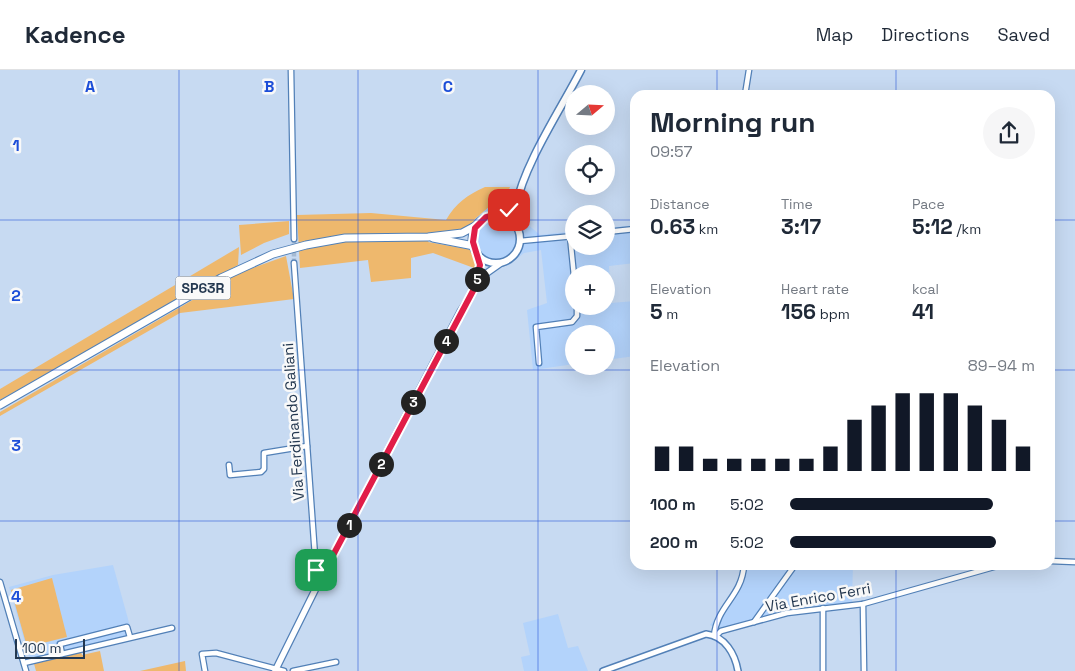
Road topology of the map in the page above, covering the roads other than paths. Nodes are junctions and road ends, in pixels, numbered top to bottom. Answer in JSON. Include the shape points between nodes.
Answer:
{"nodes":[{"id":1,"x":291,"y":70,"type":"edge"},
{"id":2,"x":581,"y":70,"type":"edge"},
{"id":3,"x":748,"y":70,"type":"edge"},
{"id":4,"x":745,"y":90,"type":"edge"},
{"id":5,"x":520,"y":194,"type":"junction"},
{"id":6,"x":498,"y":215,"type":"junction"},
{"id":7,"x":477,"y":225,"type":"junction"},
{"id":8,"x":518,"y":229,"type":"junction"},
{"id":9,"x":630,"y":230,"type":"edge"},
{"id":10,"x":615,"y":231,"type":"edge"},
{"id":11,"x":428,"y":237,"type":"junction"},
{"id":12,"x":565,"y":237,"type":"edge"},
{"id":13,"x":294,"y":239,"type":"tunnel mouth"},
{"id":14,"x":520,"y":241,"type":"junction"},
{"id":15,"x":474,"y":246,"type":"junction"},
{"id":16,"x":478,"y":254,"type":"junction"},
{"id":17,"x":294,"y":263,"type":"tunnel mouth"},
{"id":18,"x":501,"y":263,"type":"junction"},
{"id":19,"x":474,"y":289,"type":"junction"},
{"id":20,"x":577,"y":315,"type":"edge"},
{"id":21,"x":538,"y":363,"type":"dead end"},
{"id":22,"x":0,"y":405,"type":"edge"},
{"id":23,"x":307,"y":446,"type":"junction"},
{"id":24,"x":228,"y":465,"type":"dead end"},
{"id":25,"x":1055,"y":561,"type":"edge"},
{"id":26,"x":1075,"y":562,"type":"edge"},
{"id":27,"x":743,"y":570,"type":"edge"},
{"id":28,"x":791,"y":570,"type":"edge"},
{"id":29,"x":983,"y":570,"type":"edge"},
{"id":30,"x":321,"y":578,"type":"junction"},
{"id":31,"x":0,"y":582,"type":"edge"},
{"id":32,"x":1,"y":590,"type":"edge"},
{"id":33,"x":863,"y":604,"type":"junction"},
{"id":34,"x":824,"y":608,"type":"junction"},
{"id":35,"x":754,"y":622,"type":"junction"},
{"id":36,"x":172,"y":628,"type":"dead end"},
{"id":37,"x":715,"y":636,"type":"junction"},
{"id":38,"x":130,"y":637,"type":"junction"},
{"id":39,"x":62,"y":654,"type":"junction"},
{"id":40,"x":336,"y":662,"type":"dead end"},
{"id":41,"x":736,"y":662,"type":"junction"},
{"id":42,"x":24,"y":663,"type":"junction"},
{"id":43,"x":276,"y":670,"type":"edge"},
{"id":44,"x":26,"y":671,"type":"edge"},
{"id":45,"x":205,"y":671,"type":"edge"},
{"id":46,"x":284,"y":671,"type":"edge"},
{"id":47,"x":293,"y":671,"type":"edge"},
{"id":48,"x":603,"y":671,"type":"edge"},
{"id":49,"x":738,"y":671,"type":"edge"},
{"id":50,"x":742,"y":671,"type":"edge"},
{"id":51,"x":822,"y":671,"type":"edge"},
{"id":52,"x":864,"y":671,"type":"edge"}],
"edges":[{"from":1,"to":13,"type":"street"},
{"from":2,"to":5,"type":"main road","number":"SP63R","via":[[547,132]]},
{"from":3,"to":4,"type":"street"},
{"from":5,"to":6,"type":"main road","number":"SP63R","via":[[509,210]]},
{"from":5,"to":8,"type":"main road","number":"SP63R","via":[[515,207]]},
{"from":6,"to":7,"type":"main road","number":"SP63R","via":[[486,217]]},
{"from":6,"to":8,"type":"main road","via":[[510,219]]},
{"from":7,"to":11,"type":"highway","number":"SP63R","via":[[462,233]]},
{"from":7,"to":15,"type":"main road","via":[[473,235]]},
{"from":8,"to":14,"type":"main road","number":"SP63R"},
{"from":9,"to":10,"type":"street"},
{"from":11,"to":15,"type":"highway","number":"SP63R"},
{"from":11,"to":22,"type":"highway","number":"SP63R","via":[[345,238],[265,257],[221,278]]},
{"from":12,"to":14,"type":"street"},
{"from":14,"to":18,"type":"main road","via":[[514,255]]},
{"from":15,"to":16,"type":"main road"},
{"from":16,"to":18,"type":"main road","via":[[488,262]]},
{"from":16,"to":19,"type":"main road","via":[[479,274]]},
{"from":17,"to":23,"type":"street","name":"Via Ferdinando Galiani"},
{"from":18,"to":19,"type":"main road","via":[[490,269]]},
{"from":19,"to":30,"type":"main road"},
{"from":20,"to":21,"type":"street","via":[[572,322],[536,327]]},
{"from":23,"to":24,"type":"street","via":[[264,453],[261,472],[230,475]]},
{"from":23,"to":30,"type":"street","name":"Via Ferdinando Galiani","via":[[316,570]]},
{"from":25,"to":26,"type":"street"},
{"from":27,"to":37,"type":"street","via":[[742,581],[716,622]]},
{"from":28,"to":35,"type":"street","name":"Via Enrico Ferri"},
{"from":29,"to":33,"type":"street","name":"Via Enrico Ferri"},
{"from":30,"to":43,"type":"main road"},
{"from":31,"to":32,"type":"street"},
{"from":32,"to":42,"type":"street"},
{"from":33,"to":34,"type":"street","name":"Via Enrico Ferri"},
{"from":33,"to":52,"type":"street"},
{"from":34,"to":35,"type":"street","name":"Via Enrico Ferri","via":[[787,612]]},
{"from":34,"to":51,"type":"street"},
{"from":35,"to":37,"type":"street","name":"Via Enrico Ferri","via":[[721,631]]},
{"from":36,"to":38,"type":"street"},
{"from":37,"to":41,"type":"street","via":[[726,644]]},
{"from":37,"to":48,"type":"street","name":"Via Enrico Ferri","via":[[698,636]]},
{"from":38,"to":39,"type":"street"},
{"from":38,"to":39,"type":"street","via":[[127,627],[60,644]]},
{"from":39,"to":42,"type":"street"},
{"from":40,"to":47,"type":"street"},
{"from":41,"to":49,"type":"street"},
{"from":41,"to":50,"type":"street"},
{"from":42,"to":44,"type":"street"},
{"from":43,"to":45,"type":"street","via":[[216,653],[202,654]]},
{"from":43,"to":46,"type":"street"}]}
